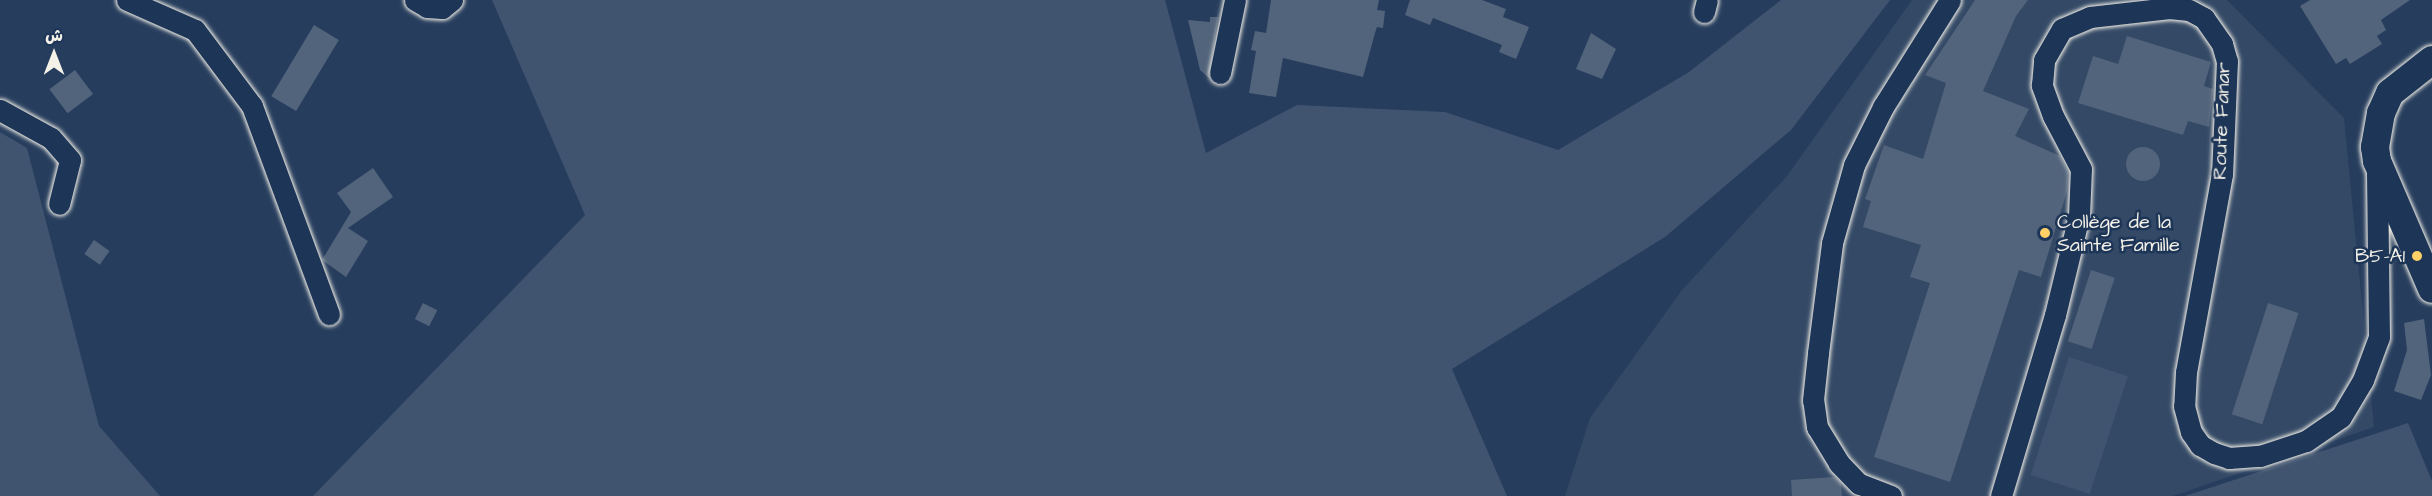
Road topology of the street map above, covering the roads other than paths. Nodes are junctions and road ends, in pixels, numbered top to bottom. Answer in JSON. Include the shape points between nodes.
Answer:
{"nodes":[{"id":1,"x":127,"y":0,"type":"edge"},
{"id":2,"x":415,"y":0,"type":"edge"},
{"id":3,"x":452,"y":0,"type":"edge"},
{"id":4,"x":1235,"y":0,"type":"edge"},
{"id":5,"x":1950,"y":0,"type":"edge"},
{"id":6,"x":2432,"y":60,"type":"edge"},
{"id":7,"x":1220,"y":73,"type":"dead end"},
{"id":8,"x":0,"y":110,"type":"edge"},
{"id":9,"x":2377,"y":161,"type":"junction"},
{"id":10,"x":59,"y":204,"type":"dead end"},
{"id":11,"x":2432,"y":289,"type":"edge"},
{"id":12,"x":329,"y":314,"type":"dead end"},
{"id":13,"x":1892,"y":496,"type":"edge"},
{"id":14,"x":2001,"y":496,"type":"edge"}],
"edges":[{"from":1,"to":12,"type":"street","via":[[195,30],[252,106]]},
{"from":2,"to":3,"type":"street","via":[[427,7],[442,8]]},
{"from":4,"to":7,"type":"street"},
{"from":5,"to":13,"type":"street","via":[[1883,108],[1854,165],[1832,243],[1818,353],[1813,400],[1817,427],[1839,464],[1858,484]]},
{"from":6,"to":9,"type":"street","via":[[2402,82],[2384,103],[2376,134]]},
{"from":8,"to":10,"type":"street","via":[[51,138],[70,160]]},
{"from":9,"to":11,"type":"street"},
{"from":9,"to":14,"type":"street","name":"Route Fanar","via":[[2379,337],[2363,380],[2341,417],[2306,441],[2260,456],[2229,458],[2214,453],[2200,445],[2191,432],[2184,406],[2186,372],[2222,174],[2227,61],[2222,44],[2204,18],[2179,9],[2090,17],[2062,29],[2044,60],[2042,85],[2053,117],[2081,169],[2080,206],[2055,315]]}]}
